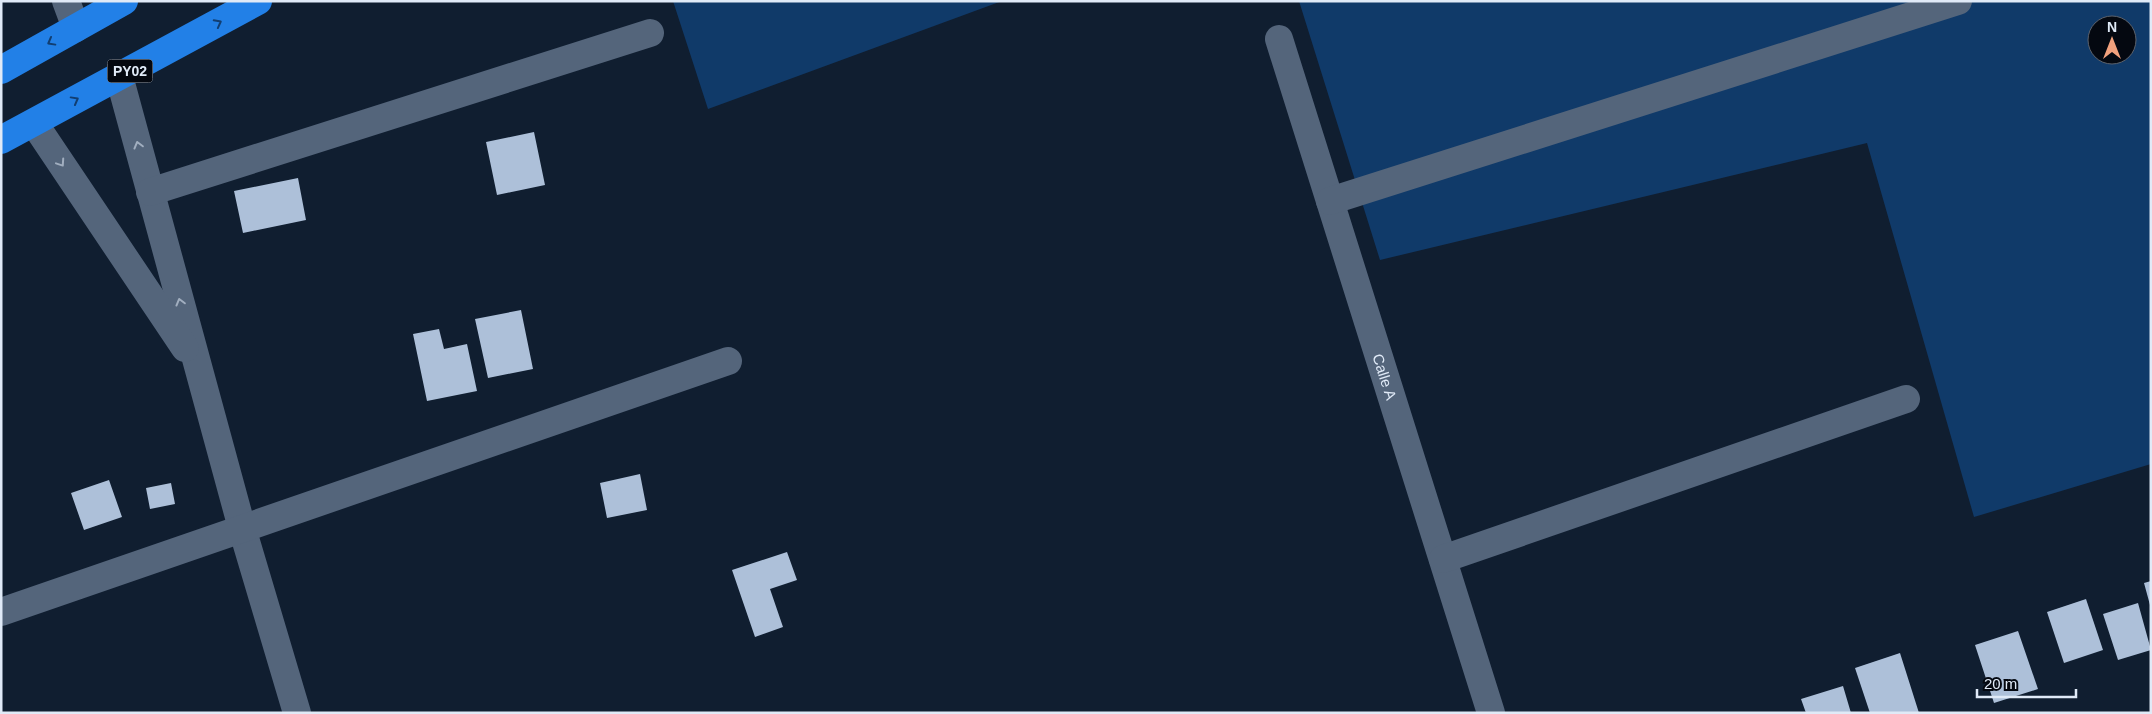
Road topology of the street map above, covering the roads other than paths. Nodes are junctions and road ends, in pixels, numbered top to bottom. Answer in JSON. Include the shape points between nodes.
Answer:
{"nodes":[{"id":1,"x":66,"y":1,"type":"edge"},
{"id":2,"x":124,"y":1,"type":"edge"},
{"id":3,"x":258,"y":1,"type":"edge"},
{"id":4,"x":1958,"y":1,"type":"edge"},
{"id":5,"x":76,"y":28,"type":"junction"},
{"id":6,"x":650,"y":33,"type":"dead end"},
{"id":7,"x":1279,"y":39,"type":"dead end"},
{"id":8,"x":1,"y":70,"type":"edge"},
{"id":9,"x":119,"y":76,"type":"junction"},
{"id":10,"x":34,"y":123,"type":"junction"},
{"id":11,"x":1,"y":140,"type":"edge"},
{"id":12,"x":150,"y":192,"type":"junction"},
{"id":13,"x":1330,"y":201,"type":"junction"},
{"id":14,"x":728,"y":361,"type":"dead end"},
{"id":15,"x":197,"y":366,"type":"junction"},
{"id":16,"x":1906,"y":399,"type":"dead end"},
{"id":17,"x":242,"y":528,"type":"junction"},
{"id":18,"x":1443,"y":559,"type":"junction"},
{"id":19,"x":1,"y":612,"type":"edge"},
{"id":20,"x":296,"y":713,"type":"edge"},
{"id":21,"x":1491,"y":713,"type":"edge"}],
"edges":[{"from":1,"to":5,"type":"street"},
{"from":2,"to":5,"type":"highway"},
{"from":9,"to":3,"type":"highway","number":"PY02","one_way":true},
{"from":4,"to":13,"type":"street"},
{"from":5,"to":8,"type":"highway","one_way":true},
{"from":6,"to":12,"type":"street"},
{"from":7,"to":13,"type":"street","name":"Calle A"},
{"from":10,"to":9,"type":"highway","number":"PY02","one_way":true},
{"from":12,"to":9,"type":"street","one_way":true},
{"from":10,"to":11,"type":"highway","number":"PY02"},
{"from":10,"to":15,"type":"street","one_way":true},
{"from":15,"to":12,"type":"street","one_way":true},
{"from":13,"to":18,"type":"street","name":"Calle A"},
{"from":14,"to":17,"type":"street"},
{"from":15,"to":17,"type":"street"},
{"from":16,"to":18,"type":"street"},
{"from":17,"to":19,"type":"street"},
{"from":17,"to":20,"type":"street"},
{"from":18,"to":21,"type":"street","name":"Calle A"}]}
